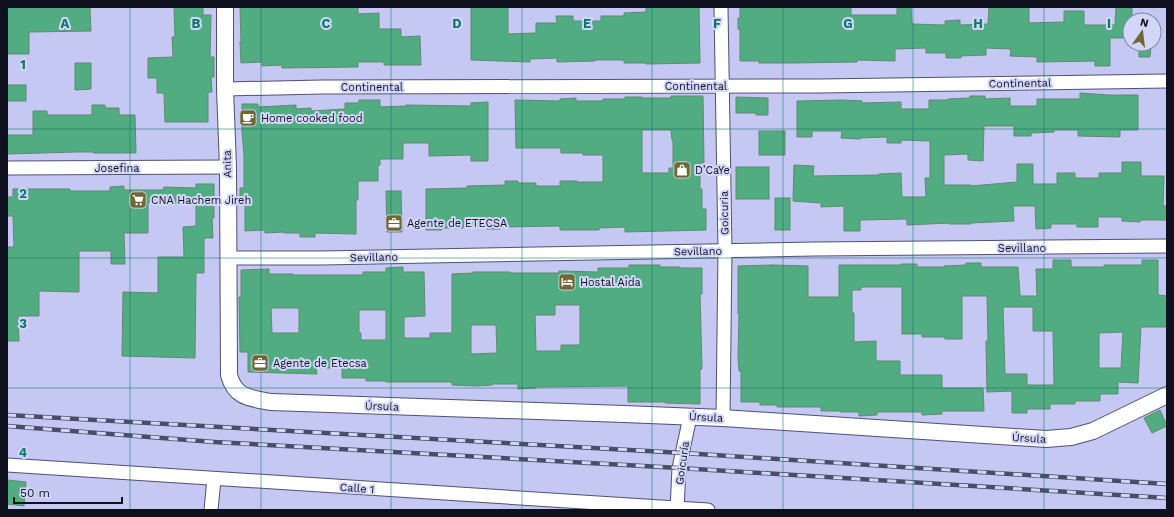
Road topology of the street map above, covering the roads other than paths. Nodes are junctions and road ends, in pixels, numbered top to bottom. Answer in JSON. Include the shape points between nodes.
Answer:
{"nodes":[{"id":1,"x":225,"y":7,"type":"edge"},
{"id":2,"x":721,"y":7,"type":"edge"},
{"id":3,"x":1167,"y":81,"type":"edge"},
{"id":4,"x":722,"y":86,"type":"junction"},
{"id":5,"x":225,"y":89,"type":"junction"},
{"id":6,"x":7,"y":168,"type":"edge"},
{"id":7,"x":228,"y":168,"type":"junction"},
{"id":8,"x":1167,"y":246,"type":"edge"},
{"id":9,"x":725,"y":251,"type":"junction"},
{"id":10,"x":229,"y":258,"type":"junction"},
{"id":11,"x":237,"y":391,"type":"joint"},
{"id":12,"x":1167,"y":395,"type":"edge"},
{"id":13,"x":690,"y":417,"type":"junction"},
{"id":14,"x":723,"y":418,"type":"junction"},
{"id":15,"x":7,"y":465,"type":"edge"},
{"id":16,"x":214,"y":479,"type":"junction"},
{"id":17,"x":677,"y":509,"type":"edge"},
{"id":18,"x":211,"y":510,"type":"edge"},
{"id":19,"x":708,"y":510,"type":"edge"}],
"edges":[{"from":1,"to":5,"type":"street","name":"Anita"},
{"from":2,"to":4,"type":"street","name":"Goicuria"},
{"from":3,"to":4,"type":"street","name":"Continental"},
{"from":4,"to":5,"type":"street","name":"Continental"},
{"from":4,"to":9,"type":"street","name":"Goicuria"},
{"from":5,"to":7,"type":"street","name":"Anita"},
{"from":6,"to":7,"type":"street","name":"Josefina"},
{"from":7,"to":10,"type":"street","name":"Anita"},
{"from":8,"to":9,"type":"street","name":"Sevillano"},
{"from":9,"to":10,"type":"street","name":"Sevillano"},
{"from":9,"to":14,"type":"street","name":"Goicuria"},
{"from":10,"to":11,"type":"street","name":"Anita","via":[[229,375]]},
{"from":11,"to":13,"type":"street","name":"Úrsula","via":[[249,398],[271,402]]},
{"from":12,"to":14,"type":"street","name":"Úrsula","via":[[1093,431],[1071,437],[1046,439]]},
{"from":13,"to":14,"type":"street","name":"Úrsula"},
{"from":13,"to":17,"type":"street","name":"Goicuría","via":[[679,468]]},
{"from":15,"to":16,"type":"street","name":"Calle 1"},
{"from":16,"to":17,"type":"street","name":"Calle 1"},
{"from":16,"to":18,"type":"street"},
{"from":17,"to":19,"type":"street","name":"Calle 1"}]}
